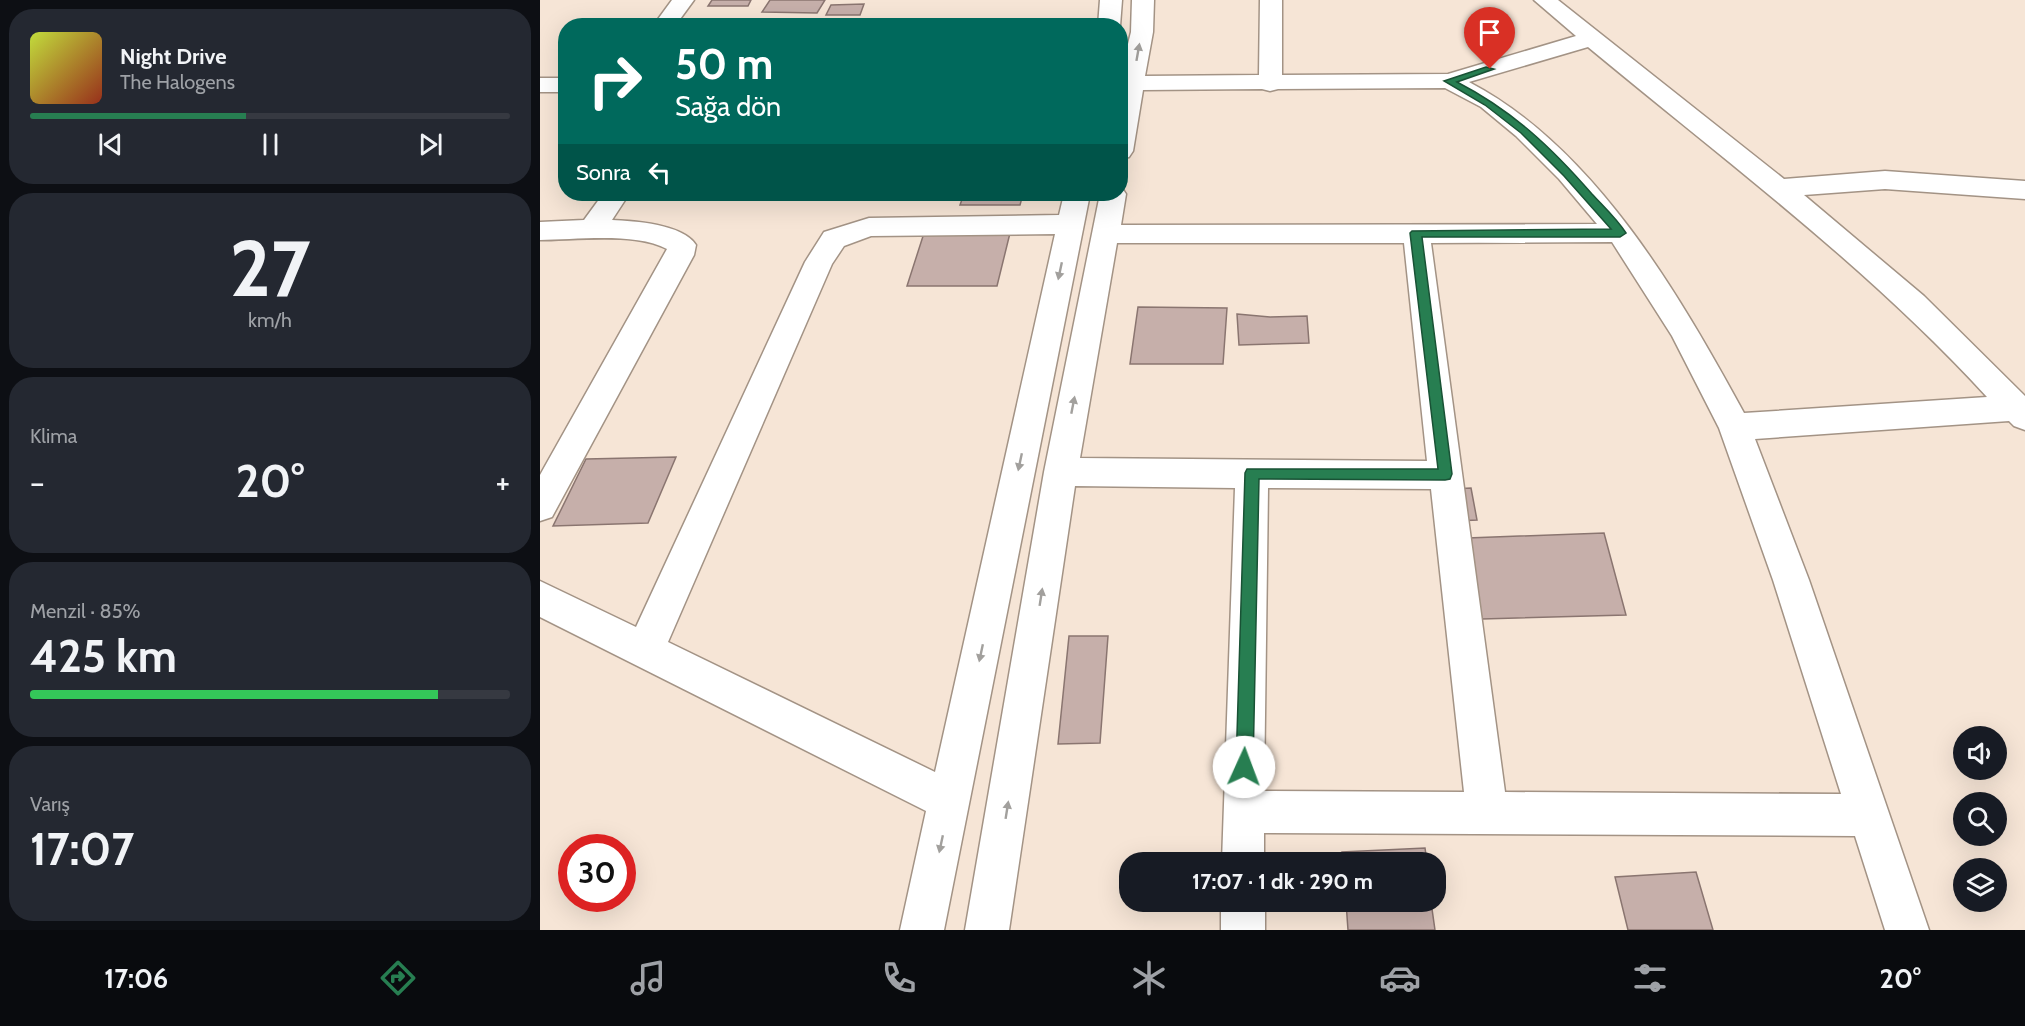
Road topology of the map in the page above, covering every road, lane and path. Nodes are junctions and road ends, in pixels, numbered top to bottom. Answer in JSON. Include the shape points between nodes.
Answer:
{"nodes":[{"id":1,"x":683,"y":0,"type":"edge"},
{"id":2,"x":1111,"y":0,"type":"edge"},
{"id":3,"x":1143,"y":0,"type":"edge"},
{"id":4,"x":1271,"y":0,"type":"edge"},
{"id":5,"x":1545,"y":0,"type":"edge"},
{"id":6,"x":670,"y":18,"type":"edge"},
{"id":7,"x":1110,"y":18,"type":"edge"},
{"id":8,"x":1591,"y":39,"type":"junction"},
{"id":9,"x":1128,"y":80,"type":"edge"},
{"id":10,"x":1449,"y":81,"type":"junction"},
{"id":11,"x":1128,"y":83,"type":"edge"},
{"id":12,"x":1270,"y":84,"type":"junction"},
{"id":13,"x":540,"y":85,"type":"edge"},
{"id":14,"x":558,"y":85,"type":"edge"},
{"id":15,"x":1778,"y":188,"type":"junction"},
{"id":16,"x":2025,"y":190,"type":"edge"},
{"id":17,"x":611,"y":201,"type":"edge"},
{"id":18,"x":1112,"y":201,"type":"edge"},
{"id":19,"x":1073,"y":209,"type":"edge"},
{"id":20,"x":540,"y":231,"type":"edge"},
{"id":21,"x":591,"y":231,"type":"junction"},
{"id":22,"x":1416,"y":233,"type":"junction"},
{"id":23,"x":1620,"y":233,"type":"junction"},
{"id":24,"x":1105,"y":234,"type":"junction"},
{"id":25,"x":2021,"y":412,"type":"edge"},
{"id":26,"x":1735,"y":427,"type":"junction"},
{"id":27,"x":1061,"y":472,"type":"junction"},
{"id":28,"x":1252,"y":473,"type":"junction"},
{"id":29,"x":1445,"y":474,"type":"junction"},
{"id":30,"x":540,"y":506,"type":"edge"},
{"id":31,"x":540,"y":598,"type":"edge"},
{"id":32,"x":645,"y":650,"type":"junction"},
{"id":33,"x":950,"y":801,"type":"junction"},
{"id":34,"x":1243,"y":812,"type":"junction"},
{"id":35,"x":1487,"y":813,"type":"junction"},
{"id":36,"x":1869,"y":815,"type":"junction"},
{"id":37,"x":1243,"y":852,"type":"edge"},
{"id":38,"x":1243,"y":912,"type":"edge"},
{"id":39,"x":922,"y":930,"type":"edge"},
{"id":40,"x":987,"y":930,"type":"edge"},
{"id":41,"x":1243,"y":930,"type":"edge"},
{"id":42,"x":1907,"y":930,"type":"edge"}],
"edges":[{"from":1,"to":6,"type":"street"},
{"from":2,"to":7,"type":"street"},
{"from":9,"to":3,"type":"street","one_way":true,"via":[[1142,32]]},
{"from":4,"to":12,"type":"street"},
{"from":5,"to":8,"type":"street"},
{"from":8,"to":10,"type":"street"},
{"from":8,"to":15,"type":"street"},
{"from":10,"to":12,"type":"street"},
{"from":10,"to":23,"type":"street","via":[[1489,102],[1525,131]]},
{"from":11,"to":12,"type":"street"},
{"from":13,"to":14,"type":"street"},
{"from":15,"to":16,"type":"street","via":[[1885,180]]},
{"from":15,"to":25,"type":"street","via":[[1944,332]]},
{"from":17,"to":21,"type":"street"},
{"from":18,"to":24,"type":"street"},
{"from":19,"to":32,"type":"street","via":[[869,227],[834,239],[819,262]]},
{"from":19,"to":33,"type":"street","one_way":true},
{"from":20,"to":21,"type":"street"},
{"from":21,"to":30,"type":"street","via":[[647,232],[671,237],[682,245],[680,255]]},
{"from":22,"to":23,"type":"street"},
{"from":22,"to":24,"type":"street"},
{"from":22,"to":29,"type":"street"},
{"from":23,"to":26,"type":"street","via":[[1684,330]]},
{"from":27,"to":24,"type":"street","one_way":true},
{"from":25,"to":26,"type":"street"},
{"from":26,"to":36,"type":"street"},
{"from":27,"to":28,"type":"street"},
{"from":40,"to":27,"type":"street","one_way":true},
{"from":28,"to":29,"type":"street"},
{"from":28,"to":34,"type":"street"},
{"from":29,"to":35,"type":"street"},
{"from":31,"to":32,"type":"street"},
{"from":32,"to":33,"type":"street"},
{"from":33,"to":39,"type":"street","one_way":true},
{"from":34,"to":35,"type":"street"},
{"from":34,"to":37,"type":"street"},
{"from":35,"to":36,"type":"street"},
{"from":36,"to":42,"type":"street"},
{"from":38,"to":41,"type":"street"}]}
